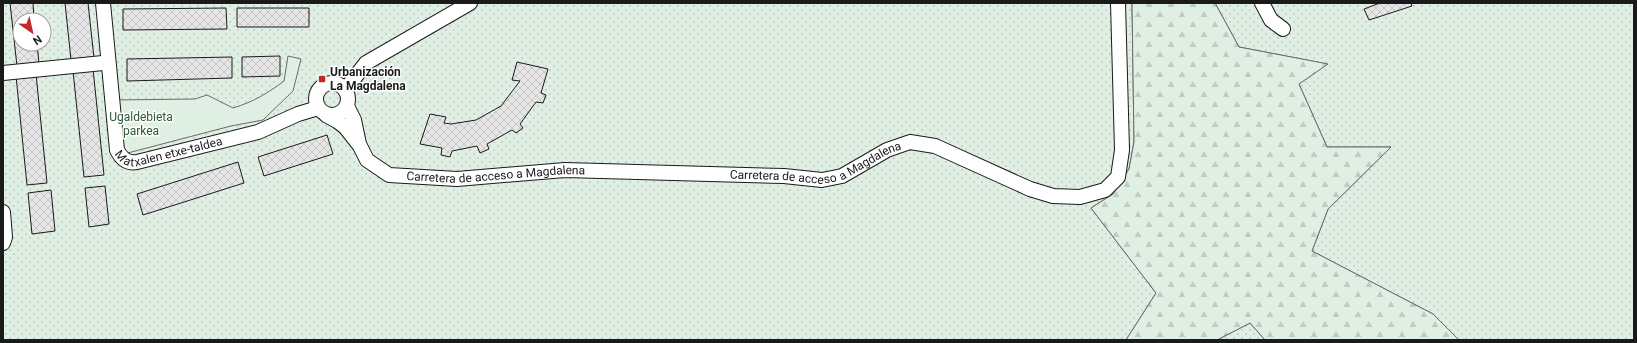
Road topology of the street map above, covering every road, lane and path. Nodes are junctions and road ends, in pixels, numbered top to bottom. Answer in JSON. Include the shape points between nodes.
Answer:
{"nodes":[{"id":1,"x":103,"y":3,"type":"edge"},
{"id":2,"x":470,"y":3,"type":"edge"},
{"id":3,"x":1118,"y":3,"type":"edge"},
{"id":4,"x":1262,"y":3,"type":"edge"},
{"id":5,"x":1283,"y":29,"type":"dead end"},
{"id":6,"x":103,"y":63,"type":"dead end"},
{"id":7,"x":3,"y":73,"type":"edge"},
{"id":8,"x":345,"y":90,"type":"junction"},
{"id":9,"x":347,"y":106,"type":"junction"},
{"id":10,"x":322,"y":112,"type":"junction"},
{"id":11,"x":360,"y":146,"type":"junction"},
{"id":12,"x":3,"y":212,"type":"edge"},
{"id":13,"x":3,"y":243,"type":"edge"}],
"edges":[{"from":1,"to":10,"type":"street","name":"Matxalen etxe-taldea","via":[[117,150],[124,160],[137,162],[258,132],[298,114]]},
{"from":2,"to":8,"type":"street","via":[[366,63]]},
{"from":3,"to":11,"type":"street","name":"Carretera de acceso a Magdalena","via":[[1122,150],[1118,176],[1104,190],[1080,197],[1053,196],[1030,189],[935,146],[910,142],[887,150],[842,176],[822,180],[784,176],[565,170],[457,179],[389,175],[367,160]]},
{"from":4,"to":5,"type":"street","via":[[1271,20]]},
{"from":6,"to":7,"type":"street"},
{"from":8,"to":9,"type":"street"},
{"from":8,"to":10,"type":"street","via":[[330,83],[320,88],[316,98]]},
{"from":9,"to":10,"type":"street","via":[[336,115]]},
{"from":9,"to":11,"type":"street","name":"Carretera de acceso a Magdalena","via":[[354,120]]},
{"from":10,"to":11,"type":"street","name":"Carretera de acceso a Magdalena","via":[[345,127]]},
{"from":12,"to":13,"type":"street","via":[[6,237]]}]}
